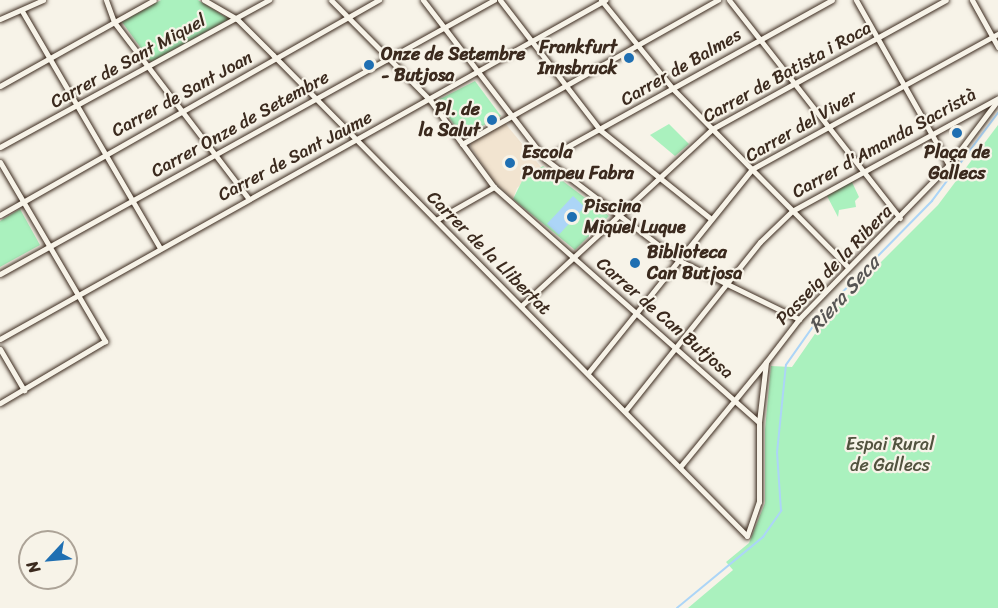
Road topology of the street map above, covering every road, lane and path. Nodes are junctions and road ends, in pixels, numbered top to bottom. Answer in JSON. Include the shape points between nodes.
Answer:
{"nodes":[{"id":1,"x":43,"y":0,"type":"edge"},
{"id":2,"x":106,"y":0,"type":"edge"},
{"id":3,"x":154,"y":0,"type":"edge"},
{"id":4,"x":204,"y":0,"type":"edge"},
{"id":5,"x":269,"y":0,"type":"edge"},
{"id":6,"x":331,"y":0,"type":"edge"},
{"id":7,"x":379,"y":0,"type":"edge"},
{"id":8,"x":423,"y":0,"type":"edge"},
{"id":9,"x":494,"y":0,"type":"edge"},
{"id":10,"x":500,"y":0,"type":"edge"},
{"id":11,"x":718,"y":0,"type":"edge"},
{"id":12,"x":729,"y":0,"type":"edge"},
{"id":13,"x":832,"y":0,"type":"edge"},
{"id":14,"x":856,"y":0,"type":"edge"},
{"id":15,"x":946,"y":0,"type":"edge"},
{"id":16,"x":972,"y":0,"type":"edge"},
{"id":17,"x":602,"y":1,"type":"edge"},
{"id":18,"x":22,"y":12,"type":"junction"},
{"id":19,"x":350,"y":17,"type":"junction"},
{"id":20,"x":0,"y":19,"type":"edge"},
{"id":21,"x":237,"y":19,"type":"junction"},
{"id":22,"x":114,"y":22,"type":"junction"},
{"id":23,"x":444,"y":28,"type":"junction"},
{"id":24,"x":995,"y":35,"type":"edge"},
{"id":25,"x":878,"y":38,"type":"junction"},
{"id":26,"x":760,"y":40,"type":"junction"},
{"id":27,"x":532,"y":41,"type":"junction"},
{"id":28,"x":634,"y":46,"type":"junction"},
{"id":29,"x":998,"y":47,"type":"edge"},
{"id":30,"x":50,"y":58,"type":"junction"},
{"id":31,"x":276,"y":58,"type":"junction"},
{"id":32,"x":391,"y":58,"type":"junction"},
{"id":33,"x":148,"y":66,"type":"junction"},
{"id":34,"x":478,"y":73,"type":"junction"},
{"id":35,"x":794,"y":84,"type":"junction"},
{"id":36,"x":567,"y":85,"type":"junction"},
{"id":37,"x":0,"y":86,"type":"edge"},
{"id":38,"x":904,"y":86,"type":"junction"},
{"id":39,"x":673,"y":88,"type":"junction"},
{"id":40,"x":316,"y":99,"type":"junction"},
{"id":41,"x":998,"y":99,"type":"edge"},
{"id":42,"x":430,"y":100,"type":"junction"},
{"id":43,"x":986,"y":104,"type":"junction"},
{"id":44,"x":76,"y":107,"type":"junction"},
{"id":45,"x":182,"y":109,"type":"junction"},
{"id":46,"x":991,"y":110,"type":"junction"},
{"id":47,"x":510,"y":117,"type":"junction"},
{"id":48,"x":828,"y":127,"type":"junction"},
{"id":49,"x":712,"y":129,"type":"junction"},
{"id":50,"x":600,"y":130,"type":"junction"},
{"id":51,"x":931,"y":134,"type":"junction"},
{"id":52,"x":356,"y":142,"type":"junction"},
{"id":53,"x":462,"y":144,"type":"junction"},
{"id":54,"x":0,"y":147,"type":"edge"},
{"id":55,"x":105,"y":154,"type":"junction"},
{"id":56,"x":216,"y":154,"type":"junction"},
{"id":57,"x":545,"y":159,"type":"junction"},
{"id":58,"x":0,"y":162,"type":"edge"},
{"id":59,"x":949,"y":165,"type":"junction"},
{"id":60,"x":752,"y":169,"type":"junction"},
{"id":61,"x":862,"y":171,"type":"junction"},
{"id":62,"x":659,"y":178,"type":"junction"},
{"id":63,"x":494,"y":187,"type":"junction"},
{"id":64,"x":248,"y":198,"type":"junction"},
{"id":65,"x":24,"y":201,"type":"junction"},
{"id":66,"x":131,"y":201,"type":"junction"},
{"id":67,"x":792,"y":211,"type":"junction"},
{"id":68,"x":0,"y":214,"type":"edge"},
{"id":69,"x":619,"y":215,"type":"junction"},
{"id":70,"x":900,"y":218,"type":"junction"},
{"id":71,"x":711,"y":219,"type":"junction"},
{"id":72,"x":436,"y":220,"type":"junction"},
{"id":73,"x":50,"y":246,"type":"junction"},
{"id":74,"x":160,"y":248,"type":"junction"},
{"id":75,"x":573,"y":258,"type":"junction"},
{"id":76,"x":678,"y":260,"type":"junction"},
{"id":77,"x":848,"y":267,"type":"junction"},
{"id":78,"x":0,"y":274,"type":"edge"},
{"id":79,"x":727,"y":283,"type":"junction"},
{"id":80,"x":78,"y":296,"type":"junction"},
{"id":81,"x":522,"y":306,"type":"junction"},
{"id":82,"x":635,"y":313,"type":"junction"},
{"id":83,"x":799,"y":319,"type":"junction"},
{"id":84,"x":0,"y":339,"type":"edge"},
{"id":85,"x":0,"y":348,"type":"edge"},
{"id":86,"x":675,"y":348,"type":"junction"},
{"id":87,"x":766,"y":362,"type":"junction"},
{"id":88,"x":588,"y":373,"type":"junction"},
{"id":89,"x":24,"y":390,"type":"junction"},
{"id":90,"x":735,"y":400,"type":"junction"},
{"id":91,"x":0,"y":403,"type":"edge"},
{"id":92,"x":625,"y":411,"type":"junction"},
{"id":93,"x":759,"y":422,"type":"junction"},
{"id":94,"x":680,"y":467,"type":"junction"}],
"edges":[{"from":1,"to":18,"type":"street"},
{"from":2,"to":22,"type":"street"},
{"from":3,"to":22,"type":"street"},
{"from":4,"to":21,"type":"street","name":"Carrer de la Llibertat"},
{"from":5,"to":21,"type":"street","name":"Carrer de Sant Miquel"},
{"from":6,"to":19,"type":"street","name":"Carrer de Can Butjosa"},
{"from":7,"to":19,"type":"street","name":"Carrer de Sant Joan"},
{"from":8,"to":23,"type":"street"},
{"from":9,"to":23,"type":"street","name":"Carrer Onze de Setembre"},
{"from":10,"to":27,"type":"street"},
{"from":11,"to":28,"type":"street"},
{"from":12,"to":26,"type":"street"},
{"from":13,"to":26,"type":"street","name":"Carrer de Balmes"},
{"from":14,"to":25,"type":"street"},
{"from":15,"to":25,"type":"street","name":"Carrer de Batista i Roca"},
{"from":16,"to":24,"type":"street"},
{"from":17,"to":27,"type":"street","name":"Carrer de Sant Jaume"},
{"from":17,"to":28,"type":"street"},
{"from":18,"to":20,"type":"street"},
{"from":18,"to":30,"type":"street"},
{"from":19,"to":31,"type":"street","name":"Carrer de Sant Joan"},
{"from":19,"to":32,"type":"street","name":"Carrer de Can Butjosa"},
{"from":21,"to":31,"type":"street","name":"Carrer de la Llibertat"},
{"from":21,"to":33,"type":"street","name":"Carrer de Sant Miquel"},
{"from":22,"to":30,"type":"street"},
{"from":22,"to":33,"type":"street"},
{"from":23,"to":32,"type":"street","name":"Carrer Onze de Setembre"},
{"from":23,"to":34,"type":"street"},
{"from":24,"to":29,"type":"street"},
{"from":24,"to":38,"type":"street","name":"Carrer del Viver"},
{"from":25,"to":35,"type":"street","name":"Carrer de Batista i Roca"},
{"from":25,"to":38,"type":"street"},
{"from":26,"to":35,"type":"street"},
{"from":26,"to":39,"type":"street","name":"Carrer de Balmes"},
{"from":27,"to":34,"type":"street","name":"Carrer de Sant Jaume"},
{"from":27,"to":36,"type":"street"},
{"from":28,"to":36,"type":"street"},
{"from":28,"to":39,"type":"street"},
{"from":30,"to":37,"type":"street"},
{"from":30,"to":44,"type":"street"},
{"from":31,"to":40,"type":"street","name":"Carrer de la Llibertat"},
{"from":31,"to":45,"type":"street","name":"Carrer de Sant Joan"},
{"from":32,"to":40,"type":"street","name":"Carrer Onze de Setembre"},
{"from":32,"to":42,"type":"street","name":"Carrer de Can Butjosa"},
{"from":33,"to":44,"type":"street","name":"Carrer de Sant Miquel"},
{"from":33,"to":45,"type":"street"},
{"from":34,"to":42,"type":"street","name":"Carrer de Sant Jaume"},
{"from":34,"to":47,"type":"street"},
{"from":35,"to":48,"type":"street"},
{"from":35,"to":49,"type":"street","name":"Carrer de Batista i Roca"},
{"from":36,"to":47,"type":"street"},
{"from":36,"to":50,"type":"street"},
{"from":38,"to":48,"type":"street","name":"Carrer del Viver"},
{"from":38,"to":51,"type":"street"},
{"from":39,"to":49,"type":"street"},
{"from":39,"to":50,"type":"street","name":"Carrer de Balmes"},
{"from":40,"to":52,"type":"street","name":"Carrer de la Llibertat"},
{"from":40,"to":56,"type":"street","name":"Carrer Onze de Setembre"},
{"from":41,"to":43,"type":"street","name":"Carrer d'Amanda Sacristà"},
{"from":41,"to":46,"type":"street","name":"Passeig de la Ribera"},
{"from":42,"to":52,"type":"street","name":"Carrer de Sant Jaume"},
{"from":42,"to":53,"type":"street","name":"Carrer de Can Butjosa"},
{"from":43,"to":46,"type":"street"},
{"from":43,"to":51,"type":"street","name":"Carrer d'Amanda Sacristà"},
{"from":44,"to":54,"type":"street","name":"Carrer de Sant Miquel"},
{"from":44,"to":55,"type":"street"},
{"from":45,"to":55,"type":"street","name":"Carrer de Sant Joan"},
{"from":45,"to":56,"type":"street"},
{"from":46,"to":59,"type":"street","name":"Passeig de la Ribera"},
{"from":47,"to":53,"type":"street"},
{"from":47,"to":57,"type":"street"},
{"from":48,"to":60,"type":"street","name":"Carrer del Viver"},
{"from":48,"to":61,"type":"street"},
{"from":49,"to":60,"type":"street"},
{"from":49,"to":62,"type":"street","name":"Carrer de Batista i Roca"},
{"from":50,"to":57,"type":"street","name":"Carrer de Balmes"},
{"from":50,"to":62,"type":"street"},
{"from":51,"to":59,"type":"street"},
{"from":51,"to":61,"type":"street","name":"Carrer d'Amanda Sacristà"},
{"from":52,"to":64,"type":"street","name":"Carrer de Sant Jaume"},
{"from":52,"to":72,"type":"street","name":"Carrer de la Llibertat"},
{"from":53,"to":63,"type":"street","name":"Carrer de Can Butjosa"},
{"from":55,"to":65,"type":"street","name":"Carrer de Sant Joan"},
{"from":55,"to":66,"type":"street"},
{"from":56,"to":64,"type":"street"},
{"from":56,"to":66,"type":"street","name":"Carrer Onze de Setembre"},
{"from":57,"to":69,"type":"street"},
{"from":58,"to":65,"type":"street"},
{"from":59,"to":70,"type":"street","name":"Passeig de la Ribera"},
{"from":60,"to":67,"type":"street"},
{"from":60,"to":71,"type":"street","name":"Carrer del Viver"},
{"from":61,"to":67,"type":"street","name":"Carrer d'Amanda Sacristà"},
{"from":61,"to":70,"type":"street"},
{"from":62,"to":69,"type":"street","name":"Carrer de Batista i Roca"},
{"from":62,"to":71,"type":"street"},
{"from":63,"to":72,"type":"street"},
{"from":63,"to":75,"type":"street","name":"Carrer de Can Butjosa"},
{"from":64,"to":74,"type":"street","name":"Carrer de Sant Jaume"},
{"from":65,"to":68,"type":"street","name":"Carrer de Sant Joan"},
{"from":65,"to":73,"type":"street"},
{"from":66,"to":73,"type":"street","name":"Carrer Onze de Setembre"},
{"from":66,"to":74,"type":"street"},
{"from":67,"to":77,"type":"street"},
{"from":67,"to":79,"type":"street","name":"Carrer d'Amanda Sacristà"},
{"from":69,"to":75,"type":"street","name":"Carrer de Batista i Roca"},
{"from":69,"to":76,"type":"street"},
{"from":70,"to":77,"type":"street","name":"Passeig de la Ribera"},
{"from":71,"to":76,"type":"street","name":"Carrer del Viver"},
{"from":72,"to":81,"type":"street","name":"Carrer de la Llibertat"},
{"from":73,"to":78,"type":"street","name":"Carrer Onze de Setembre"},
{"from":73,"to":80,"type":"street"},
{"from":74,"to":80,"type":"street","name":"Carrer de Sant Jaume"},
{"from":75,"to":81,"type":"street","name":"Carrer de Batista i Roca"},
{"from":75,"to":82,"type":"street","name":"Carrer de Can Butjosa"},
{"from":76,"to":79,"type":"street"},
{"from":76,"to":82,"type":"street","name":"Carrer del Viver"},
{"from":77,"to":83,"type":"street","name":"Passeig de la Ribera"},
{"from":79,"to":83,"type":"street"},
{"from":79,"to":86,"type":"street","name":"Carrer d'Amanda Sacristà"},
{"from":80,"to":84,"type":"street","name":"Carrer de Sant Jaume"},
{"from":80,"to":89,"type":"street","via":[[105,341]]},
{"from":81,"to":88,"type":"street","name":"Carrer de la Llibertat"},
{"from":82,"to":86,"type":"street","name":"Carrer de Can Butjosa"},
{"from":82,"to":88,"type":"street","name":"Carrer del Viver"},
{"from":83,"to":87,"type":"street","name":"Passeig de la Ribera"},
{"from":85,"to":89,"type":"street"},
{"from":86,"to":90,"type":"street","name":"Carrer de Can Butjosa"},
{"from":86,"to":92,"type":"street","name":"Carrer d'Amanda Sacristà"},
{"from":87,"to":90,"type":"street","name":"Passeig de la Ribera"},
{"from":87,"to":93,"type":"street"},
{"from":88,"to":92,"type":"street","name":"Carrer de la Llibertat"},
{"from":89,"to":91,"type":"street"},
{"from":90,"to":93,"type":"street","name":"Carrer de Can Butjosa"},
{"from":90,"to":94,"type":"street","name":"Passeig de la Ribera"},
{"from":92,"to":94,"type":"street","name":"Carrer de la Llibertat"},
{"from":93,"to":94,"type":"street","name":"Carrer de la Llibertat","via":[[759,502],[747,536]]}]}
